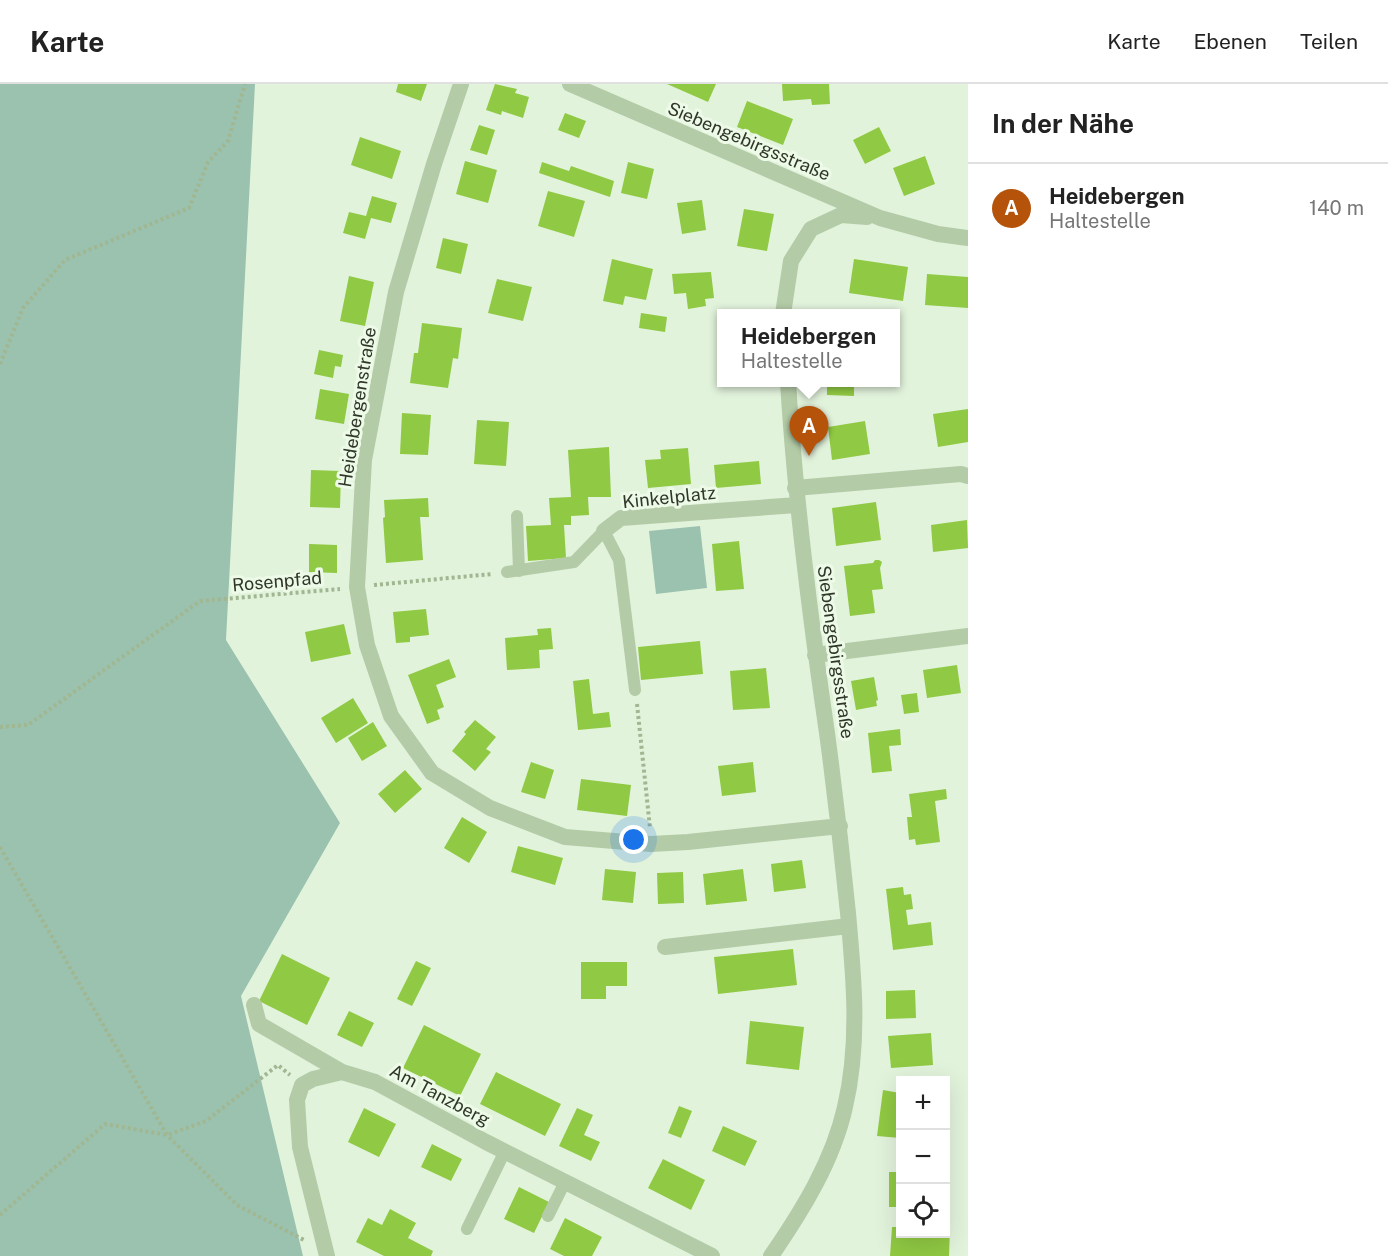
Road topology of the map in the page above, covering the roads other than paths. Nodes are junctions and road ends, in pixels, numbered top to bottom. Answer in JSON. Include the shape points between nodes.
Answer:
{"nodes":[{"id":1,"x":461,"y":84,"type":"edge"},
{"id":2,"x":570,"y":84,"type":"edge"},
{"id":3,"x":880,"y":218,"type":"junction"},
{"id":4,"x":968,"y":238,"type":"edge"},
{"id":5,"x":784,"y":309,"type":"edge"},
{"id":6,"x":788,"y":387,"type":"edge"},
{"id":7,"x":968,"y":476,"type":"edge"},
{"id":8,"x":796,"y":496,"type":"junction"},
{"id":9,"x":517,"y":516,"type":"dead end"},
{"id":10,"x":604,"y":531,"type":"junction"},
{"id":11,"x":968,"y":636,"type":"edge"},
{"id":12,"x":815,"y":655,"type":"junction"},
{"id":13,"x":635,"y":690,"type":"road end"},
{"id":14,"x":840,"y":825,"type":"junction"},
{"id":15,"x":849,"y":926,"type":"junction"},
{"id":16,"x":664,"y":947,"type":"dead end"},
{"id":17,"x":255,"y":1005,"type":"dead end"},
{"id":18,"x":342,"y":1072,"type":"junction"},
{"id":19,"x":505,"y":1151,"type":"junction"},
{"id":20,"x":565,"y":1182,"type":"junction"},
{"id":21,"x":548,"y":1216,"type":"dead end"},
{"id":22,"x":466,"y":1229,"type":"dead end"},
{"id":23,"x":326,"y":1254,"type":"edge"},
{"id":24,"x":712,"y":1256,"type":"edge"},
{"id":25,"x":771,"y":1256,"type":"edge"}],
"edges":[{"from":1,"to":14,"type":"street","name":"Heidebergenstraße","via":[[396,292],[364,460],[357,587],[367,645],[391,716],[432,773],[490,808],[565,837],[651,844]]},
{"from":2,"to":3,"type":"street","name":"Siebengebirgsstraße"},
{"from":3,"to":4,"type":"street","name":"Siebengebirgsstraße"},
{"from":3,"to":5,"type":"street","name":"Siebengebirgsstraße","via":[[841,215],[811,229],[791,261]]},
{"from":6,"to":8,"type":"street","name":"Siebengebirgsstraße"},
{"from":7,"to":8,"type":"street","name":"Kinkelplatz"},
{"from":8,"to":10,"type":"street","name":"Kinkelplatz","via":[[621,518]]},
{"from":8,"to":12,"type":"street","name":"Siebengebirgsstraße"},
{"from":9,"to":10,"type":"lane","via":[[513,571],[574,562]]},
{"from":10,"to":13,"type":"lane","name":"Kinkelplatz","via":[[619,560]]},
{"from":11,"to":12,"type":"street"},
{"from":12,"to":14,"type":"street","name":"Siebengebirgsstraße"},
{"from":14,"to":15,"type":"street","name":"Siebengebirgsstraße"},
{"from":15,"to":16,"type":"street"},
{"from":15,"to":25,"type":"street","name":"Siebengebirgsstraße","via":[[855,1039],[845,1109],[810,1195]]},
{"from":17,"to":18,"type":"street","name":"Am Tanzberg","via":[[259,1024]]},
{"from":18,"to":19,"type":"street","name":"Am Tanzberg","via":[[375,1082]]},
{"from":18,"to":23,"type":"street","via":[[302,1085],[297,1100],[300,1147]]},
{"from":19,"to":20,"type":"street","name":"Am Tanzberg"},
{"from":19,"to":22,"type":"lane"},
{"from":20,"to":21,"type":"lane"},
{"from":20,"to":24,"type":"street","name":"Am Tanzberg"}]}
